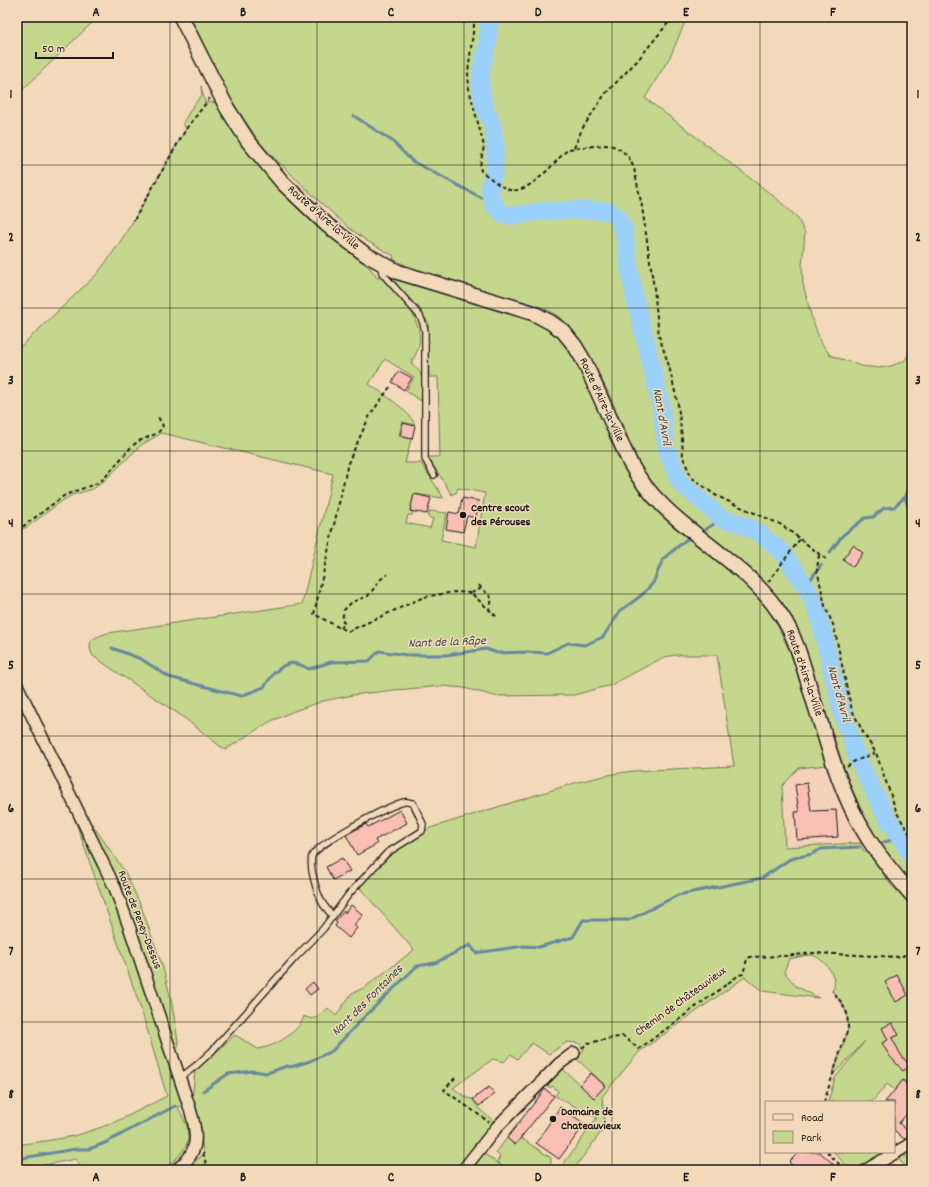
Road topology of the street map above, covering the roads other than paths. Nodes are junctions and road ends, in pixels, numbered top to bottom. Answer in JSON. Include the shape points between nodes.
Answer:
{"nodes":[{"id":1,"x":181,"y":17,"type":"edge"},
{"id":2,"x":381,"y":264,"type":"junction"},
{"id":3,"x":434,"y":475,"type":"dead end"},
{"id":4,"x":17,"y":685,"type":"edge"},
{"id":5,"x":912,"y":895,"type":"edge"},
{"id":6,"x":333,"y":916,"type":"junction"},
{"id":7,"x":574,"y":1053,"type":"road end"},
{"id":8,"x":180,"y":1078,"type":"junction"},
{"id":9,"x":912,"y":1143,"type":"edge"},
{"id":10,"x":869,"y":1169,"type":"edge"},
{"id":11,"x":176,"y":1170,"type":"edge"},
{"id":12,"x":463,"y":1170,"type":"edge"}],
"edges":[{"from":1,"to":2,"type":"street","name":"Route d'Aire-la-Ville","via":[[236,124],[261,158],[327,225]]},
{"from":2,"to":3,"type":"lane","via":[[382,272],[415,308],[423,323],[425,459]]},
{"from":2,"to":5,"type":"street","name":"Route d'Aire-la-Ville","via":[[418,279],[533,313],[557,327],[571,340],[591,375],[630,463],[648,491],[672,515],[761,590],[781,615],[793,638],[846,794],[862,828],[881,858]]},
{"from":4,"to":8,"type":"street","name":"Route de Peney-Dessus","via":[[115,888]]},
{"from":6,"to":6,"type":"lane","via":[[349,894],[387,853],[422,831],[423,824],[413,803],[406,801],[384,809],[315,851],[311,858],[314,880],[323,904]]},
{"from":6,"to":8,"type":"lane","via":[[212,1051]]},
{"from":7,"to":12,"type":"street","via":[[559,1064],[496,1127]]},
{"from":8,"to":11,"type":"street","name":"Route de Peney-Dessus","via":[[193,1119],[196,1143],[192,1154]]},
{"from":9,"to":10,"type":"street"}]}
